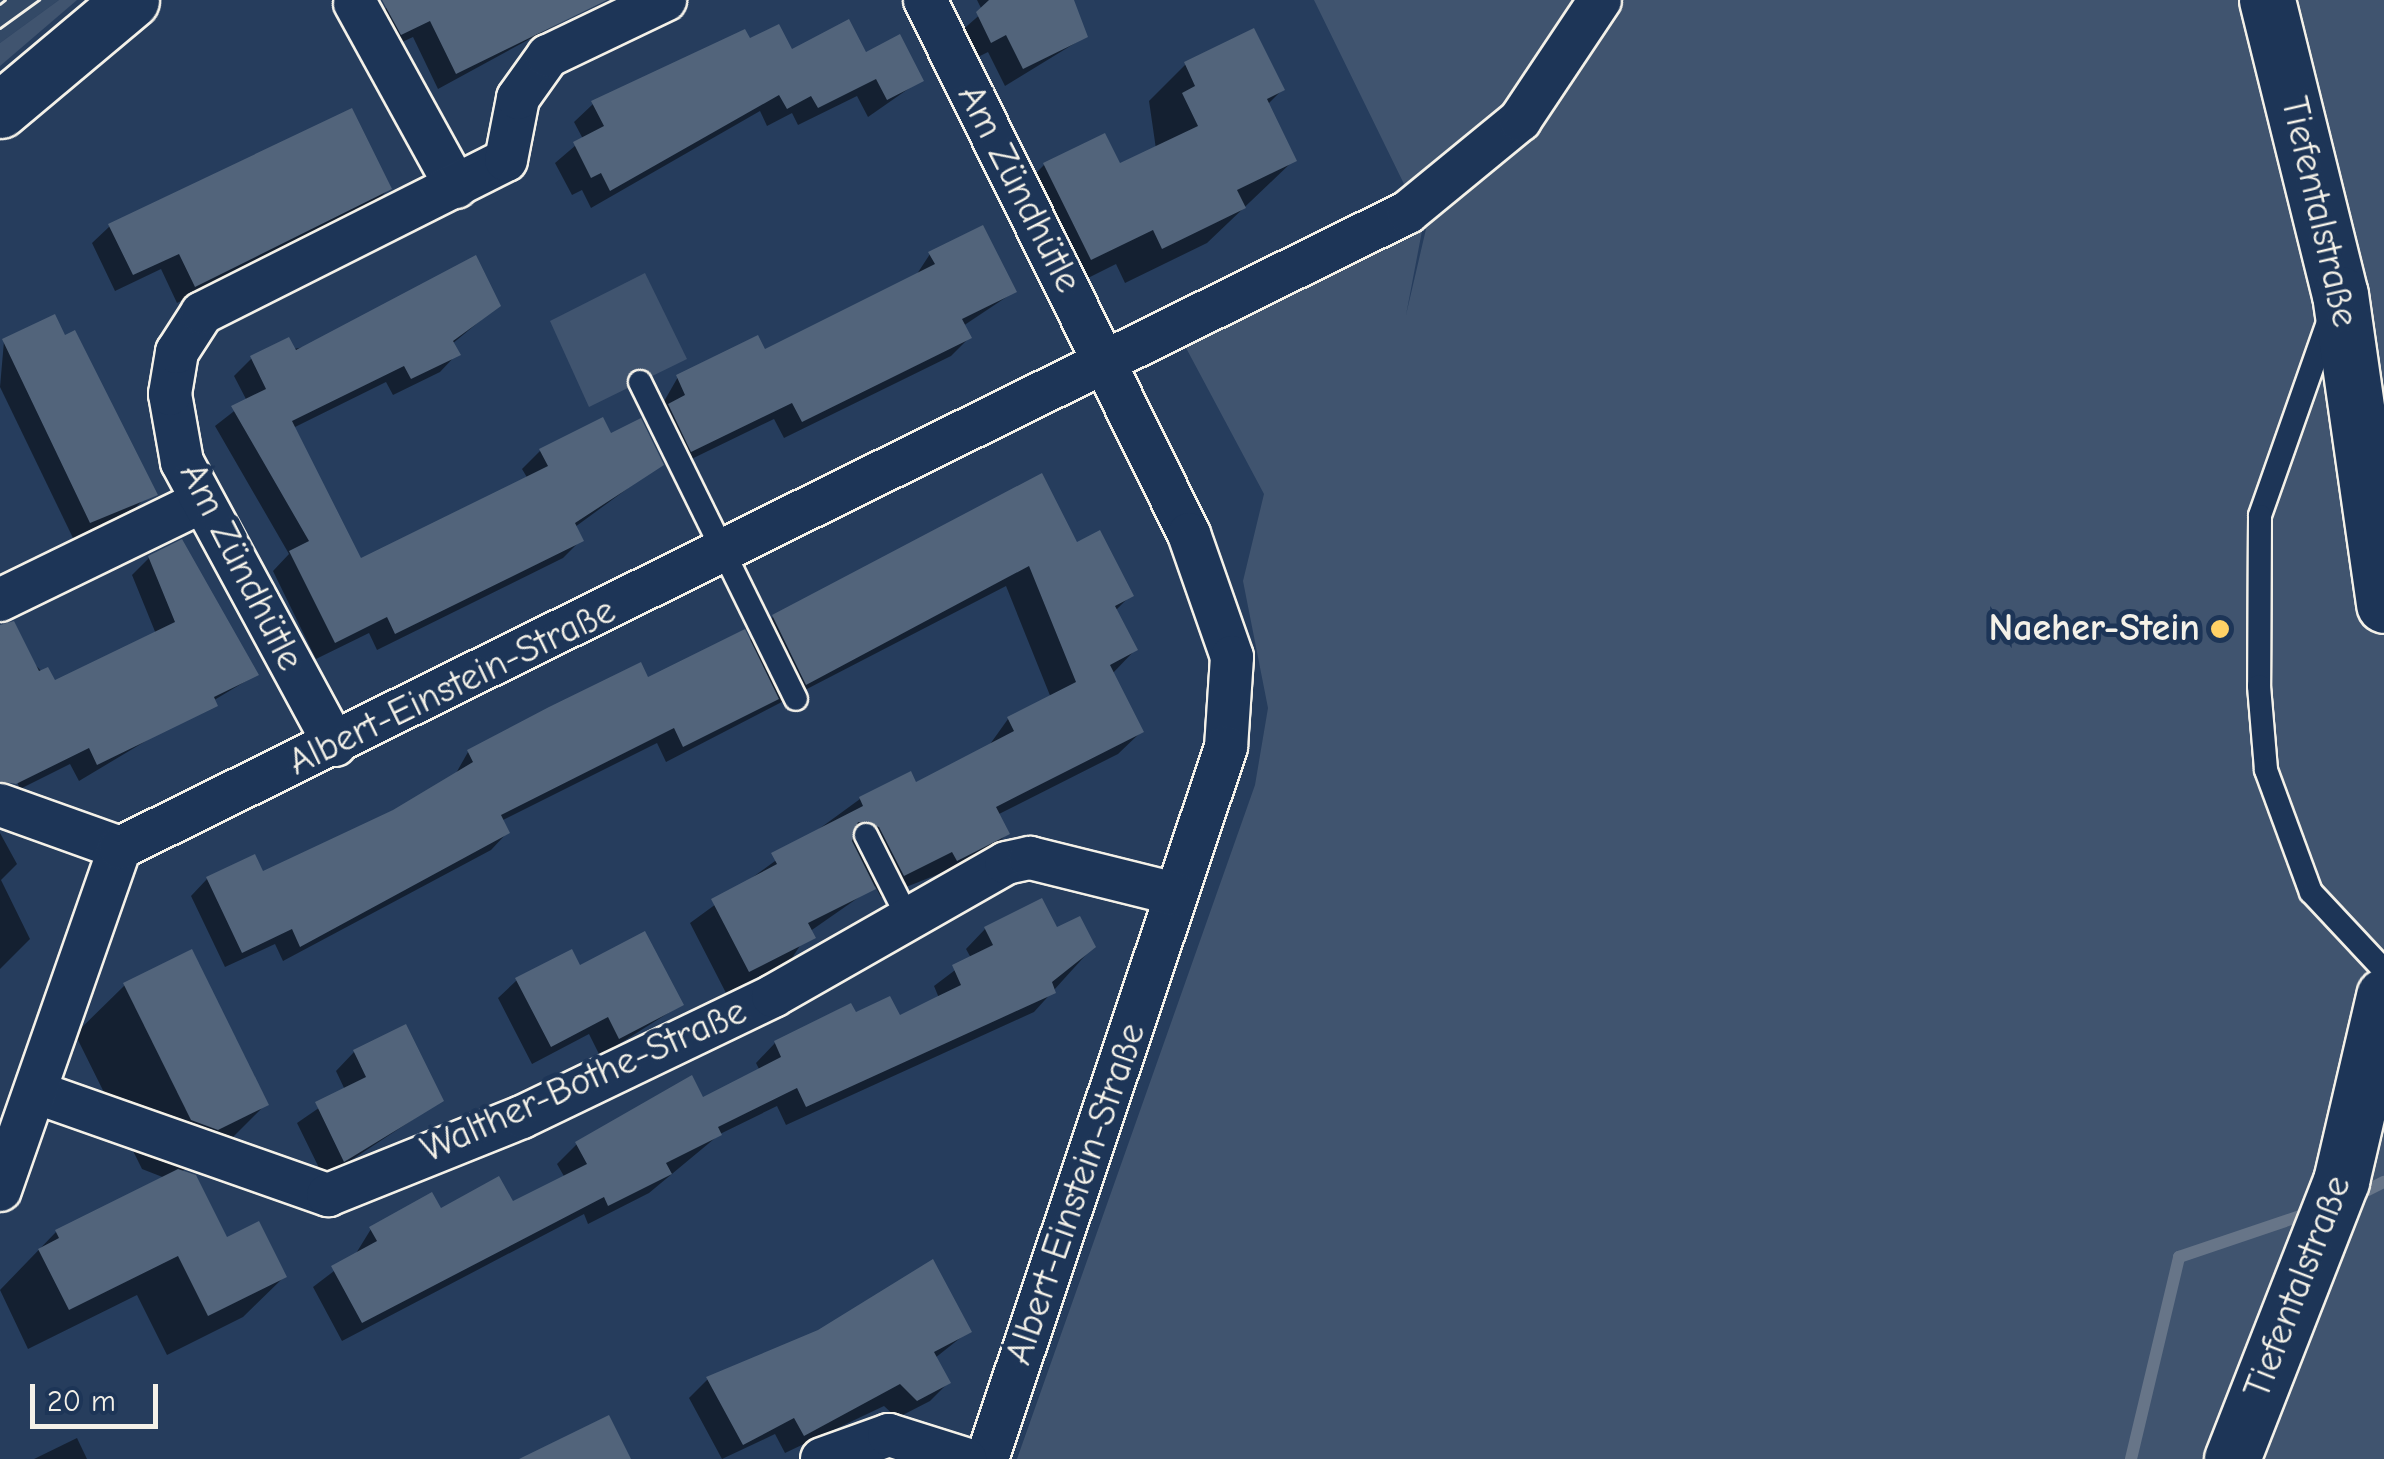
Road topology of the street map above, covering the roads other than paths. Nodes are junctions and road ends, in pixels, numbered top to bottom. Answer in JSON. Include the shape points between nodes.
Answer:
{"nodes":[{"id":1,"x":130,"y":0,"type":"edge"},
{"id":2,"x":665,"y":0,"type":"edge"},
{"id":3,"x":886,"y":0,"type":"edge"},
{"id":4,"x":1600,"y":0,"type":"edge"},
{"id":5,"x":2266,"y":0,"type":"edge"},
{"id":6,"x":355,"y":3,"type":"dead end"},
{"id":7,"x":927,"y":6,"type":"edge"},
{"id":8,"x":0,"y":110,"type":"edge"},
{"id":9,"x":456,"y":187,"type":"junction"},
{"id":10,"x":2340,"y":294,"type":"junction"},
{"id":11,"x":1109,"y":365,"type":"junction"},
{"id":12,"x":640,"y":382,"type":"dead end"},
{"id":13,"x":201,"y":502,"type":"junction"},
{"id":14,"x":726,"y":552,"type":"junction"},
{"id":15,"x":0,"y":600,"type":"edge"},
{"id":16,"x":2384,"y":605,"type":"edge"},
{"id":17,"x":796,"y":699,"type":"dead end"},
{"id":18,"x":335,"y":746,"type":"junction"},
{"id":19,"x":0,"y":806,"type":"edge"},
{"id":20,"x":866,"y":835,"type":"dead end"},
{"id":21,"x":120,"y":848,"type":"junction"},
{"id":22,"x":1176,"y":894,"type":"junction"},
{"id":23,"x":909,"y":920,"type":"junction"},
{"id":24,"x":2384,"y":970,"type":"edge"},
{"id":25,"x":2384,"y":996,"type":"edge"},
{"id":26,"x":35,"y":1092,"type":"junction"},
{"id":27,"x":0,"y":1190,"type":"edge"},
{"id":28,"x":822,"y":1459,"type":"edge"},
{"id":29,"x":964,"y":1459,"type":"edge"},
{"id":30,"x":987,"y":1459,"type":"edge"},
{"id":31,"x":2232,"y":1459,"type":"edge"}],
"edges":[{"from":1,"to":8,"type":"street"},
{"from":2,"to":9,"type":"street","name":"Am Zündhütle","via":[[548,56],[518,98],[506,160]]},
{"from":3,"to":7,"type":"street","name":"Am Zündhütle"},
{"from":4,"to":11,"type":"street","name":"Albert-Einstein-Straße","via":[[1520,120],[1408,212]]},
{"from":5,"to":10,"type":"street","name":"Tiefentalstraße"},
{"from":6,"to":9,"type":"street"},
{"from":7,"to":11,"type":"street","name":"Am Zündhütle"},
{"from":9,"to":13,"type":"street","name":"Am Zündhütle","via":[[202,313],[177,352],[170,394],[182,462]]},
{"from":10,"to":16,"type":"street","name":"Tiefentalstraße"},
{"from":10,"to":24,"type":"lane","via":[[2260,516],[2258,686],[2266,770],[2311,892]]},
{"from":11,"to":14,"type":"street","name":"Albert-Einstein-Straße"},
{"from":11,"to":22,"type":"street","name":"Albert-Einstein-Straße","via":[[1190,534],[1232,656],[1226,747]]},
{"from":12,"to":14,"type":"lane"},
{"from":13,"to":15,"type":"street"},
{"from":13,"to":18,"type":"street","name":"Am Zündhütle"},
{"from":14,"to":17,"type":"lane"},
{"from":14,"to":18,"type":"street","name":"Albert-Einstein-Straße"},
{"from":18,"to":21,"type":"street","name":"Albert-Einstein-Straße"},
{"from":19,"to":21,"type":"street"},
{"from":20,"to":23,"type":"lane"},
{"from":21,"to":26,"type":"street"},
{"from":22,"to":23,"type":"street","name":"Walther-Bothe-Straße","via":[[1030,858]]},
{"from":22,"to":30,"type":"street","name":"Albert-Einstein-Straße"},
{"from":23,"to":26,"type":"street","name":"Walther-Bothe-Straße","via":[[522,1117],[490,1122],[328,1195]]},
{"from":25,"to":31,"type":"street","name":"Tiefentalstraße","via":[[2341,1181]]},
{"from":26,"to":27,"type":"street"},
{"from":28,"to":29,"type":"street","via":[[889,1435]]}]}
